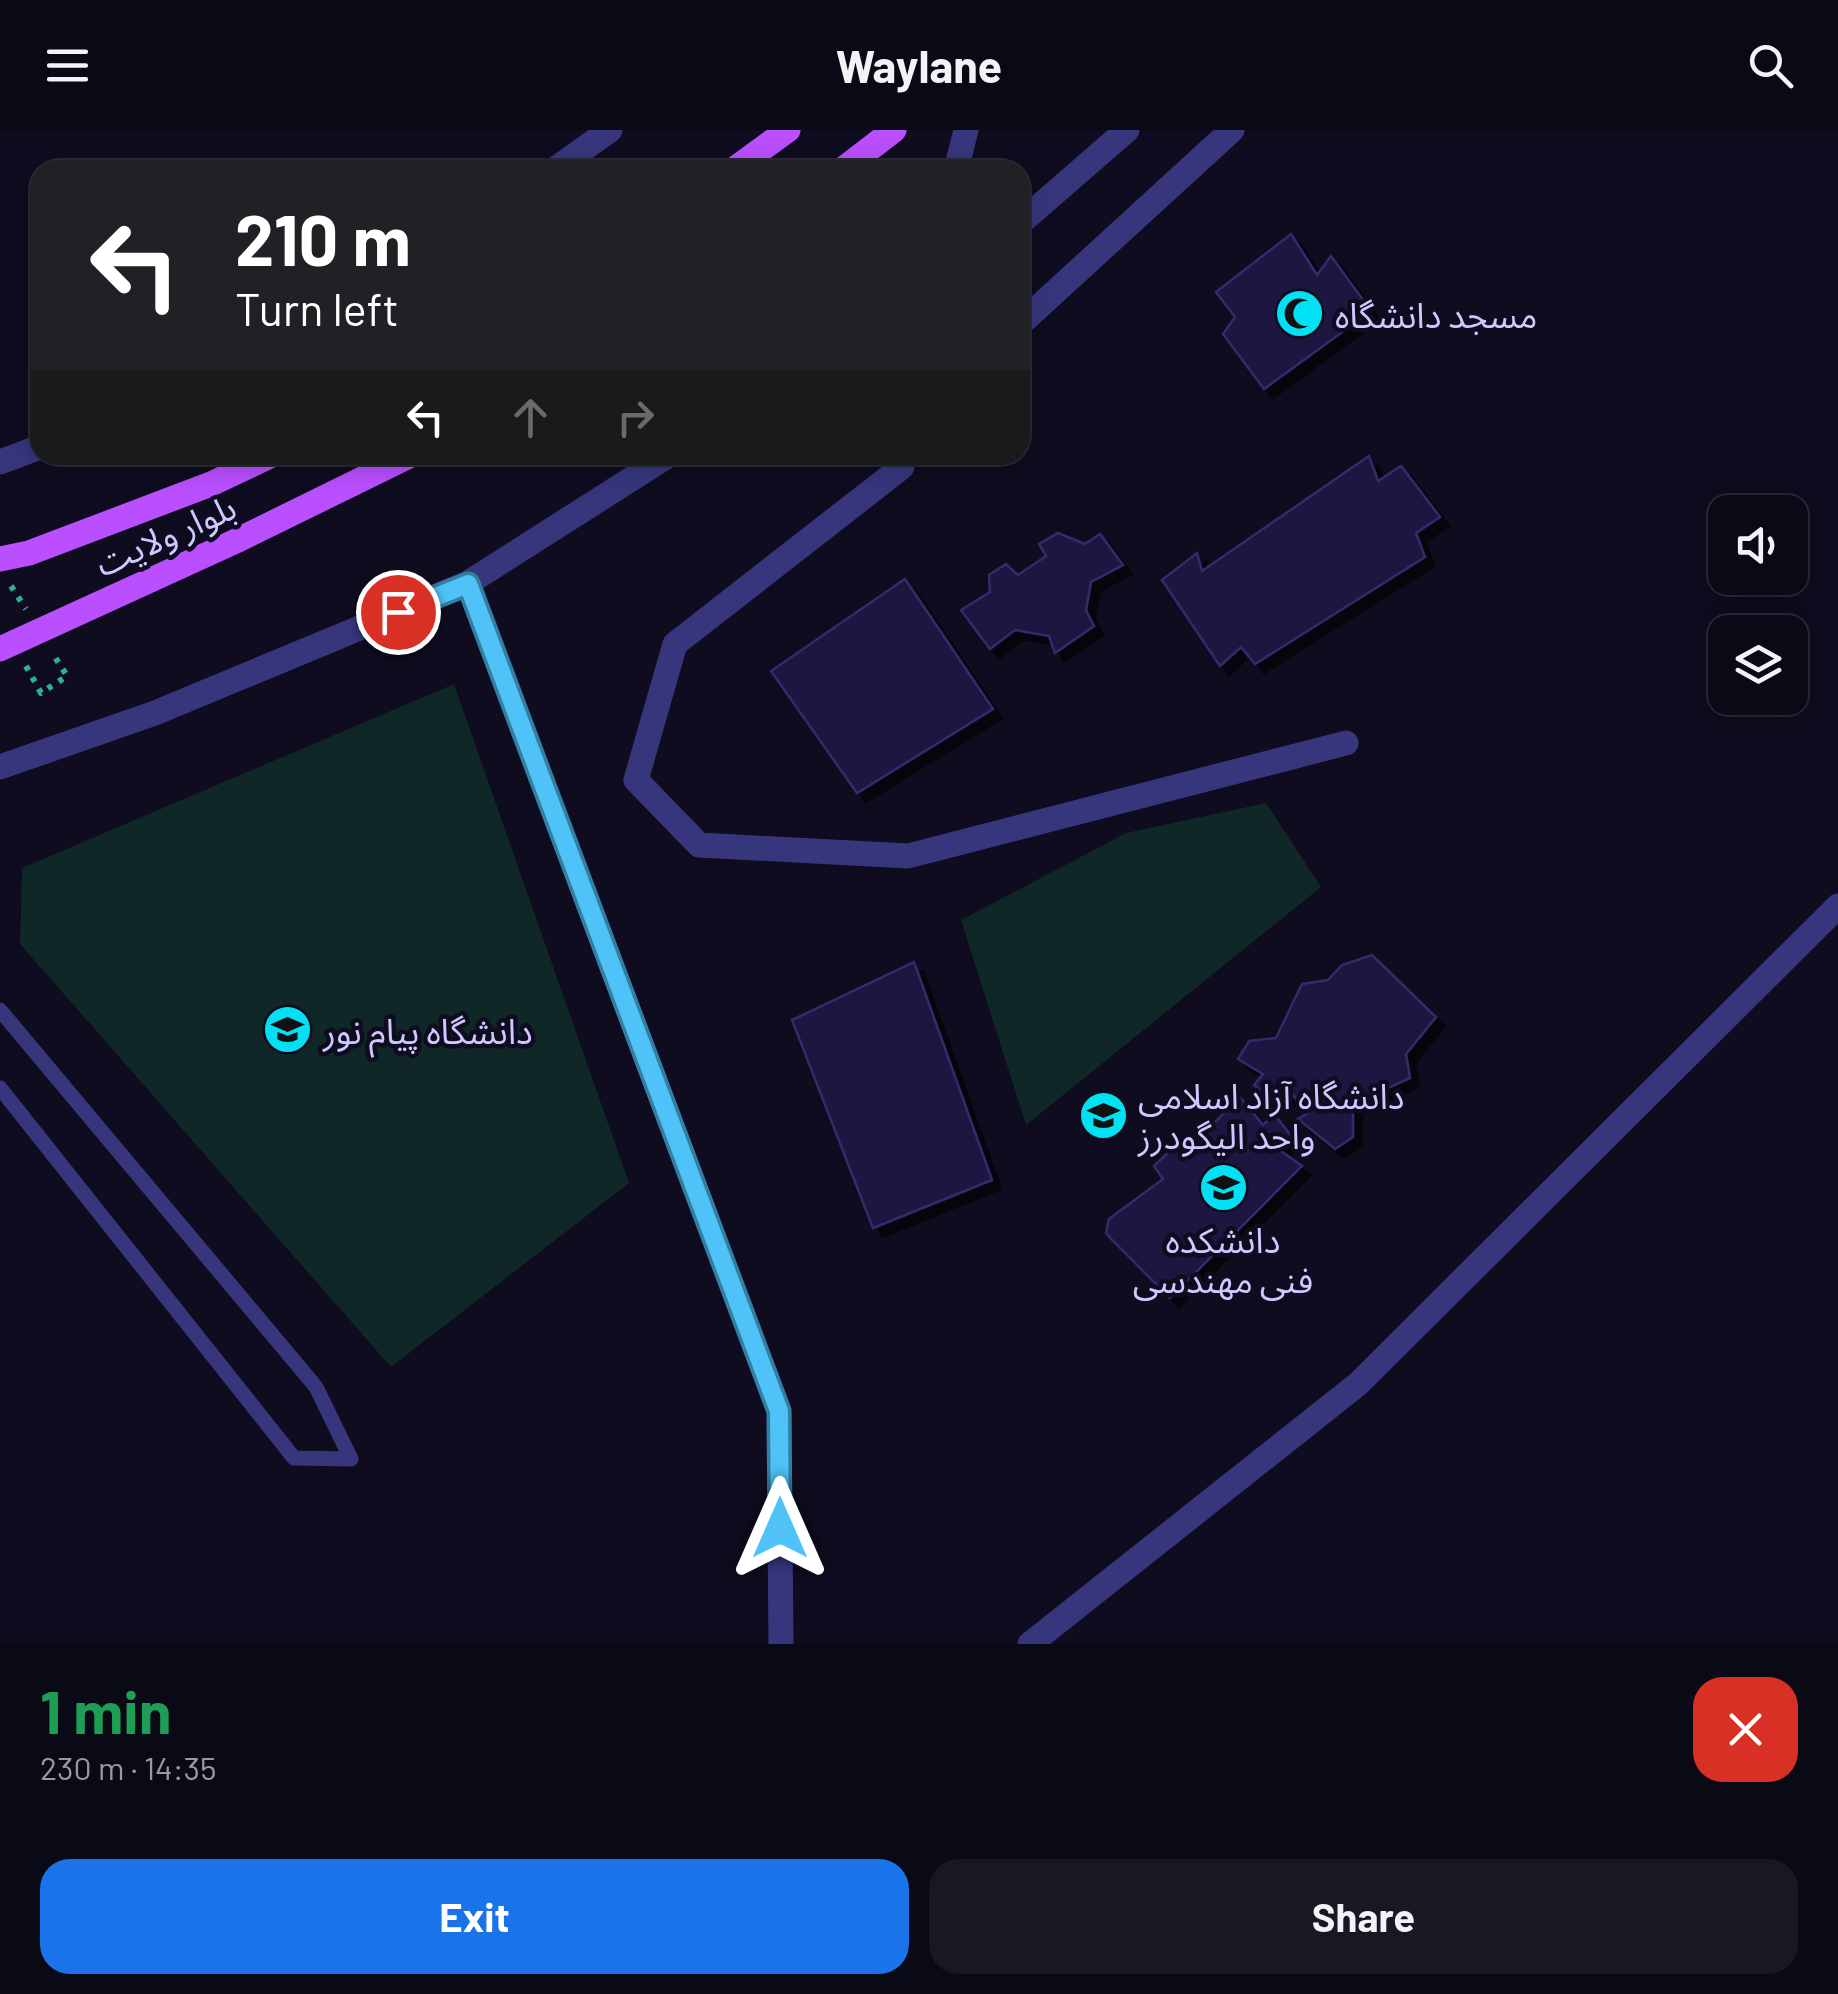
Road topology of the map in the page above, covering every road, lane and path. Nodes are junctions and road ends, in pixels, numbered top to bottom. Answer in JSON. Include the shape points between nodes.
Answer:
{"nodes":[{"id":1,"x":610,"y":130,"type":"edge"},
{"id":2,"x":788,"y":130,"type":"edge"},
{"id":3,"x":894,"y":130,"type":"edge"},
{"id":4,"x":966,"y":130,"type":"edge"},
{"id":5,"x":1127,"y":130,"type":"edge"},
{"id":6,"x":1232,"y":130,"type":"edge"},
{"id":7,"x":568,"y":160,"type":"edge"},
{"id":8,"x":747,"y":160,"type":"edge"},
{"id":9,"x":855,"y":160,"type":"edge"},
{"id":10,"x":958,"y":160,"type":"edge"},
{"id":11,"x":1030,"y":214,"type":"edge"},
{"id":12,"x":1030,"y":315,"type":"edge"},
{"id":13,"x":30,"y":451,"type":"edge"},
{"id":14,"x":0,"y":462,"type":"edge"},
{"id":15,"x":251,"y":465,"type":"edge"},
{"id":16,"x":391,"y":465,"type":"edge"},
{"id":17,"x":653,"y":465,"type":"edge"},
{"id":18,"x":901,"y":465,"type":"edge"},
{"id":19,"x":0,"y":559,"type":"edge"},
{"id":20,"x":468,"y":584,"type":"junction"},
{"id":21,"x":0,"y":649,"type":"edge"},
{"id":22,"x":67,"y":676,"type":"dead end"},
{"id":23,"x":42,"y":693,"type":"dead end"},
{"id":24,"x":1346,"y":743,"type":"dead end"},
{"id":25,"x":0,"y":767,"type":"edge"},
{"id":26,"x":1838,"y":906,"type":"edge"},
{"id":27,"x":0,"y":1010,"type":"edge"},
{"id":28,"x":0,"y":1088,"type":"edge"},
{"id":29,"x":781,"y":1644,"type":"edge"},
{"id":30,"x":1030,"y":1644,"type":"edge"}],
"edges":[{"from":1,"to":7,"type":"street"},
{"from":2,"to":8,"type":"main road"},
{"from":3,"to":9,"type":"main road"},
{"from":4,"to":10,"type":"street"},
{"from":5,"to":11,"type":"street"},
{"from":6,"to":12,"type":"street"},
{"from":13,"to":14,"type":"street"},
{"from":15,"to":19,"type":"main road","name":"بلوار ولایت"},
{"from":16,"to":21,"type":"main road","name":"بلوار ولایت"},
{"from":17,"to":20,"type":"street"},
{"from":18,"to":24,"type":"street","via":[[675,644],[636,780],[699,845],[908,856]]},
{"from":20,"to":25,"type":"street","via":[[155,713]]},
{"from":20,"to":29,"type":"street","via":[[779,1411]]},
{"from":22,"to":23,"type":"path"},
{"from":26,"to":30,"type":"street","via":[[1358,1384]]},
{"from":27,"to":28,"type":"lane","via":[[316,1387],[350,1459],[294,1458]]}]}
